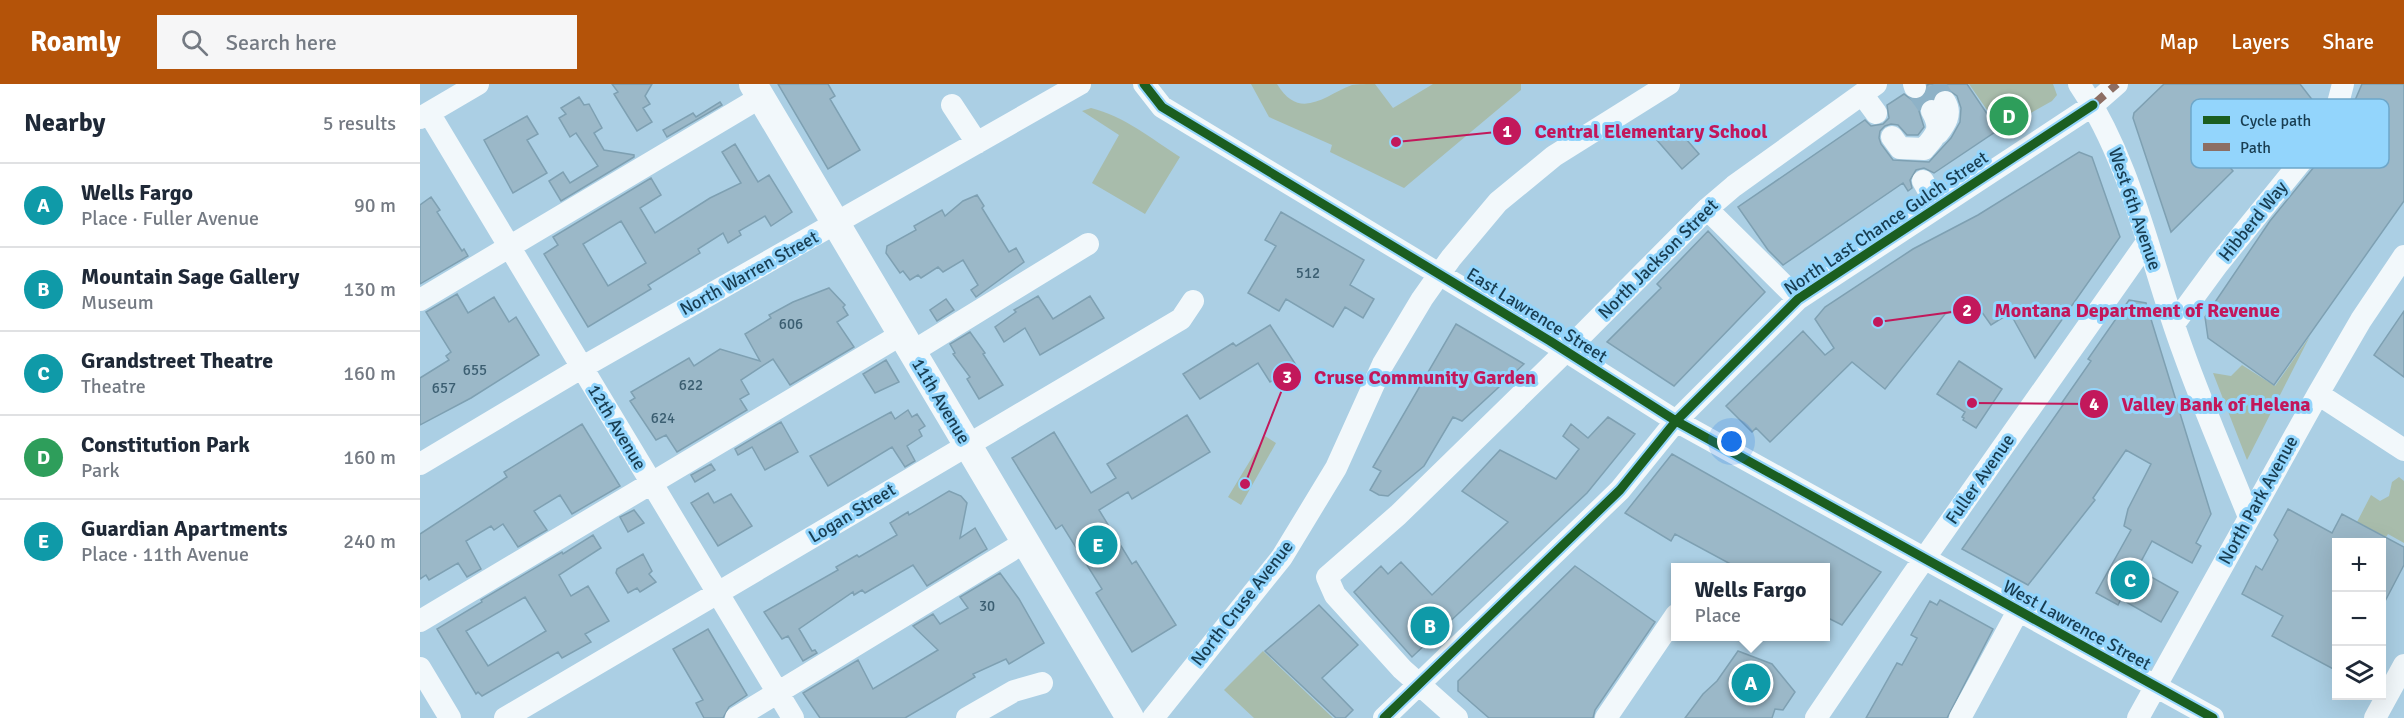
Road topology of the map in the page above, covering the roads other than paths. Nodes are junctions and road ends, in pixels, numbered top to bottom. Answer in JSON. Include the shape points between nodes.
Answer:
{"nodes":[{"id":1,"x":478,"y":84,"type":"edge"},
{"id":2,"x":1080,"y":84,"type":"edge"},
{"id":3,"x":1144,"y":84,"type":"edge"},
{"id":4,"x":1669,"y":84,"type":"edge"},
{"id":5,"x":2079,"y":84,"type":"edge"},
{"id":6,"x":2116,"y":84,"type":"edge"},
{"id":7,"x":2343,"y":84,"type":"edge"},
{"id":8,"x":1869,"y":89,"type":"edge"},
{"id":9,"x":757,"y":91,"type":"edge"},
{"id":10,"x":2339,"y":99,"type":"edge"},
{"id":11,"x":952,"y":105,"type":"dead end"},
{"id":12,"x":2093,"y":105,"type":"junction"},
{"id":13,"x":1876,"y":113,"type":"dead end"},
{"id":14,"x":1943,"y":113,"type":"dead end"},
{"id":15,"x":424,"y":116,"type":"edge"},
{"id":16,"x":1892,"y":137,"type":"dead end"},
{"id":17,"x":977,"y":143,"type":"junction"},
{"id":18,"x":2296,"y":168,"type":"edge"},
{"id":19,"x":1923,"y":181,"type":"dead end"},
{"id":20,"x":1937,"y":206,"type":"junction"},
{"id":21,"x":1707,"y":209,"type":"junction"},
{"id":22,"x":836,"y":224,"type":"junction"},
{"id":23,"x":2147,"y":242,"type":"junction"},
{"id":24,"x":1088,"y":244,"type":"dead end"},
{"id":25,"x":509,"y":247,"type":"junction"},
{"id":26,"x":2404,"y":256,"type":"edge"},
{"id":27,"x":1439,"y":274,"type":"junction"},
{"id":28,"x":1798,"y":299,"type":"junction"},
{"id":29,"x":420,"y":300,"type":"edge"},
{"id":30,"x":1193,"y":301,"type":"dead end"},
{"id":31,"x":2174,"y":324,"type":"junction"},
{"id":32,"x":907,"y":343,"type":"junction"},
{"id":33,"x":1566,"y":351,"type":"junction"},
{"id":34,"x":581,"y":368,"type":"junction"},
{"id":35,"x":2318,"y":394,"type":"junction"},
{"id":36,"x":1676,"y":421,"type":"junction"},
{"id":37,"x":967,"y":444,"type":"junction"},
{"id":38,"x":2404,"y":450,"type":"edge"},
{"id":39,"x":420,"y":464,"type":"edge"},
{"id":40,"x":651,"y":483,"type":"junction"},
{"id":41,"x":2249,"y":517,"type":"junction"},
{"id":42,"x":1025,"y":542,"type":"junction"},
{"id":43,"x":1924,"y":559,"type":"junction"},
{"id":44,"x":718,"y":594,"type":"junction"},
{"id":45,"x":2018,"y":611,"type":"junction"},
{"id":46,"x":420,"y":621,"type":"edge"},
{"id":47,"x":1671,"y":622,"type":"edge"},
{"id":48,"x":2404,"y":665,"type":"edge"},
{"id":49,"x":420,"y":668,"type":"edge"},
{"id":50,"x":1042,"y":683,"type":"dead end"},
{"id":51,"x":1419,"y":685,"type":"junction"},
{"id":52,"x":2155,"y":687,"type":"junction"},
{"id":53,"x":778,"y":694,"type":"junction"},
{"id":54,"x":450,"y":718,"type":"edge"},
{"id":55,"x":505,"y":718,"type":"edge"},
{"id":56,"x":736,"y":718,"type":"edge"},
{"id":57,"x":793,"y":718,"type":"edge"},
{"id":58,"x":967,"y":718,"type":"edge"},
{"id":59,"x":1130,"y":718,"type":"edge"},
{"id":60,"x":1153,"y":718,"type":"edge"},
{"id":61,"x":1384,"y":718,"type":"edge"},
{"id":62,"x":1457,"y":718,"type":"edge"},
{"id":63,"x":1606,"y":718,"type":"edge"},
{"id":64,"x":1816,"y":718,"type":"edge"},
{"id":65,"x":1960,"y":718,"type":"edge"},
{"id":66,"x":2138,"y":718,"type":"edge"},
{"id":67,"x":2213,"y":718,"type":"edge"},
{"id":68,"x":2375,"y":718,"type":"edge"}],
"edges":[{"from":1,"to":15,"type":"street"},
{"from":2,"to":17,"type":"street","name":"North Warren Street"},
{"from":3,"to":27,"type":"street","name":"East Lawrence Street","via":[[1162,107]]},
{"from":4,"to":27,"type":"street","name":"North Cruse Avenue","via":[[1554,156],[1498,202]]},
{"from":5,"to":12,"type":"street","name":"West 6th Avenue"},
{"from":6,"to":12,"type":"street","name":"North Last Chance Gulch Street"},
{"from":7,"to":10,"type":"street","name":"Hibberd Way"},
{"from":8,"to":13,"type":"street"},
{"from":8,"to":21,"type":"street","name":"North Jackson Street"},
{"from":9,"to":22,"type":"main road","name":"11th Avenue"},
{"from":9,"to":25,"type":"street"},
{"from":11,"to":17,"type":"street"},
{"from":12,"to":20,"type":"street","name":"North Last Chance Gulch Street"},
{"from":12,"to":23,"type":"street","name":"West 6th Avenue","via":[[2122,169]]},
{"from":14,"to":16,"type":"street","via":[[1924,149],[1900,148]]},
{"from":15,"to":25,"type":"street","name":"12th Avenue","via":[[442,135]]},
{"from":17,"to":22,"type":"street","name":"North Warren Street"},
{"from":18,"to":31,"type":"street","name":"Hibberd Way"},
{"from":19,"to":20,"type":"street"},
{"from":20,"to":28,"type":"street","name":"North Last Chance Gulch Street"},
{"from":21,"to":28,"type":"street"},
{"from":21,"to":33,"type":"street","name":"North Jackson Street"},
{"from":22,"to":32,"type":"main road","name":"11th Avenue"},
{"from":22,"to":34,"type":"street","name":"North Warren Street"},
{"from":23,"to":31,"type":"street","name":"West 6th Avenue"},
{"from":23,"to":43,"type":"street","name":"Fuller Avenue"},
{"from":24,"to":32,"type":"street"},
{"from":25,"to":29,"type":"street"},
{"from":25,"to":34,"type":"street","name":"12th Avenue"},
{"from":26,"to":35,"type":"street","name":"North Park Avenue"},
{"from":27,"to":33,"type":"street","name":"East Lawrence Street"},
{"from":27,"to":60,"type":"street","name":"North Cruse Avenue","via":[[1383,364],[1336,468],[1282,556]]},
{"from":28,"to":36,"type":"street","name":"North Last Chance Gulch Street"},
{"from":30,"to":37,"type":"street","name":"Logan Street","via":[[1181,319]]},
{"from":31,"to":41,"type":"street","name":"West 6th Avenue"},
{"from":32,"to":37,"type":"main road","name":"11th Avenue"},
{"from":32,"to":40,"type":"street"},
{"from":33,"to":36,"type":"street","name":"East Lawrence Street"},
{"from":33,"to":51,"type":"street","name":"North Jackson Street","via":[[1398,515],[1327,577],[1335,595]]},
{"from":34,"to":39,"type":"street","name":"North Warren Street"},
{"from":34,"to":40,"type":"street","name":"12th Avenue"},
{"from":35,"to":38,"type":"street"},
{"from":35,"to":41,"type":"street","name":"North Park Avenue"},
{"from":36,"to":43,"type":"street","name":"East Lawrence Street"},
{"from":36,"to":51,"type":"street","name":"North Last Chance Gulch Street","via":[[1620,490]]},
{"from":37,"to":42,"type":"main road","name":"11th Avenue"},
{"from":37,"to":44,"type":"street","name":"Logan Street"},
{"from":40,"to":44,"type":"street","name":"12th Avenue"},
{"from":40,"to":46,"type":"street"},
{"from":41,"to":52,"type":"street","name":"North Park Avenue"},
{"from":42,"to":53,"type":"street"},
{"from":42,"to":59,"type":"main road","name":"11th Avenue"},
{"from":43,"to":45,"type":"street","name":"West Lawrence Street"},
{"from":43,"to":64,"type":"street","name":"Fuller Avenue"},
{"from":44,"to":53,"type":"street","name":"12th Avenue"},
{"from":44,"to":55,"type":"street","name":"Logan Street"},
{"from":45,"to":52,"type":"street","name":"West Lawrence Street"},
{"from":45,"to":65,"type":"street"},
{"from":47,"to":63,"type":"street"},
{"from":48,"to":68,"type":"street"},
{"from":49,"to":54,"type":"street"},
{"from":50,"to":58,"type":"street","via":[[1014,691]]},
{"from":51,"to":61,"type":"street","name":"North Last Chance Gulch Street"},
{"from":51,"to":62,"type":"street"},
{"from":52,"to":66,"type":"street","name":"North Park Avenue"},
{"from":52,"to":67,"type":"street","name":"West Lawrence Street"},
{"from":53,"to":56,"type":"street"},
{"from":53,"to":57,"type":"street","name":"12th Avenue"}]}
